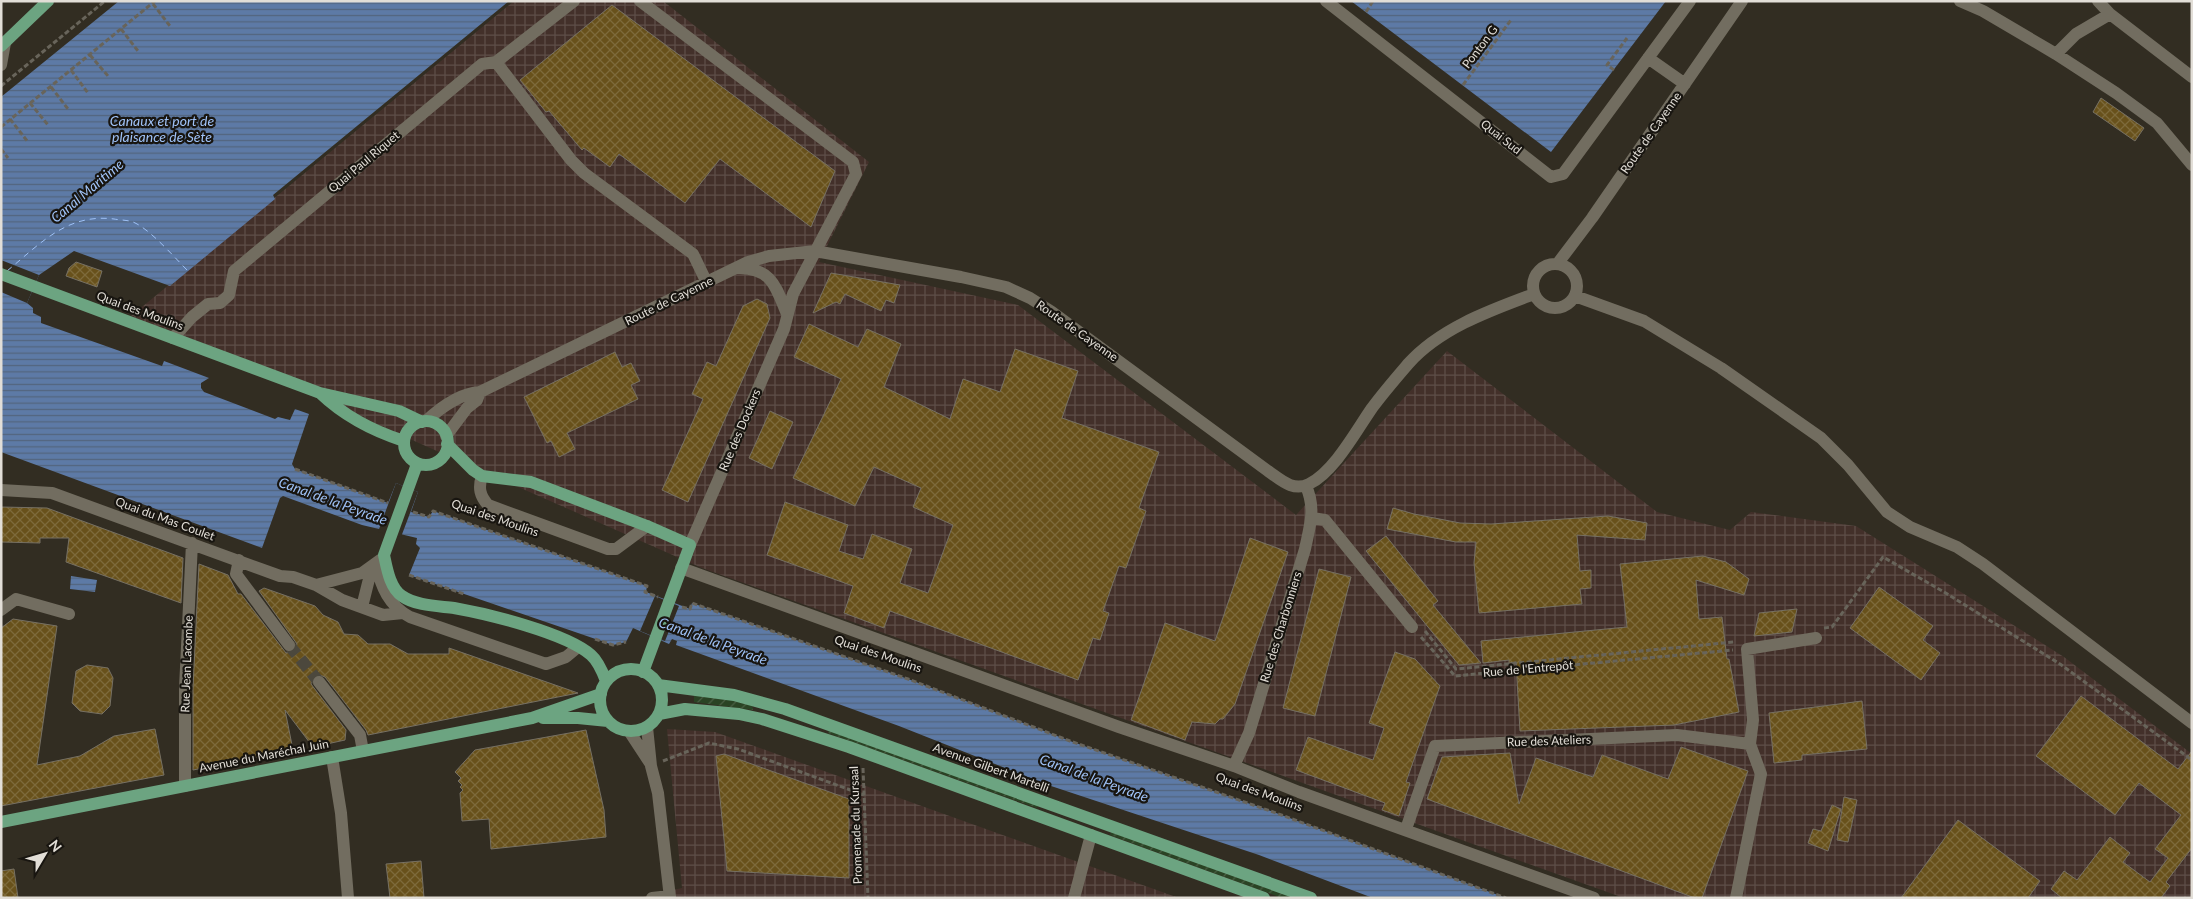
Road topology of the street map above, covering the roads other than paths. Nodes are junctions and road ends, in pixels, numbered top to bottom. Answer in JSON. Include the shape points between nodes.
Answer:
{"nodes":[{"id":1,"x":48,"y":1,"type":"edge"},
{"id":2,"x":574,"y":1,"type":"edge"},
{"id":3,"x":640,"y":1,"type":"edge"},
{"id":4,"x":1326,"y":1,"type":"edge"},
{"id":5,"x":1690,"y":1,"type":"edge"},
{"id":6,"x":1742,"y":1,"type":"edge"},
{"id":7,"x":1960,"y":1,"type":"edge"},
{"id":8,"x":2098,"y":1,"type":"edge"},
{"id":9,"x":2110,"y":14,"type":"junction"},
{"id":10,"x":3,"y":45,"type":"edge"},
{"id":11,"x":2056,"y":54,"type":"junction"},
{"id":12,"x":1648,"y":58,"type":"junction"},
{"id":13,"x":496,"y":62,"type":"junction"},
{"id":14,"x":1,"y":65,"type":"edge"},
{"id":15,"x":2192,"y":77,"type":"edge"},
{"id":16,"x":1685,"y":84,"type":"junction"},
{"id":17,"x":2192,"y":165,"type":"edge"},
{"id":18,"x":815,"y":251,"type":"junction"},
{"id":19,"x":1558,"y":263,"type":"junction"},
{"id":20,"x":737,"y":268,"type":"junction"},
{"id":21,"x":1,"y":274,"type":"edge"},
{"id":22,"x":707,"y":283,"type":"junction"},
{"id":23,"x":1534,"y":294,"type":"junction"},
{"id":24,"x":1576,"y":296,"type":"junction"},
{"id":25,"x":787,"y":314,"type":"junction"},
{"id":26,"x":173,"y":338,"type":"junction"},
{"id":27,"x":480,"y":392,"type":"junction"},
{"id":28,"x":320,"y":393,"type":"junction"},
{"id":29,"x":424,"y":422,"type":"junction"},
{"id":30,"x":447,"y":440,"type":"junction"},
{"id":31,"x":404,"y":441,"type":"junction"},
{"id":32,"x":418,"y":464,"type":"junction"},
{"id":33,"x":482,"y":476,"type":"junction"},
{"id":34,"x":1306,"y":486,"type":"junction"},
{"id":35,"x":1,"y":490,"type":"edge"},
{"id":36,"x":1312,"y":518,"type":"junction"},
{"id":37,"x":647,"y":526,"type":"junction"},
{"id":38,"x":192,"y":543,"type":"junction"},
{"id":39,"x":690,"y":545,"type":"junction"},
{"id":40,"x":239,"y":560,"type":"junction"},
{"id":41,"x":378,"y":562,"type":"junction"},
{"id":42,"x":681,"y":568,"type":"junction"},
{"id":43,"x":316,"y":585,"type":"junction"},
{"id":44,"x":362,"y":607,"type":"junction"},
{"id":45,"x":1,"y":610,"type":"edge"},
{"id":46,"x":403,"y":613,"type":"junction"},
{"id":47,"x":70,"y":614,"type":"dead end"},
{"id":48,"x":1412,"y":627,"type":"road end"},
{"id":49,"x":1816,"y":638,"type":"dead end"},
{"id":50,"x":289,"y":645,"type":"tunnel mouth"},
{"id":51,"x":578,"y":647,"type":"junction"},
{"id":52,"x":643,"y":672,"type":"junction"},
{"id":53,"x":606,"y":681,"type":"junction"},
{"id":54,"x":319,"y":682,"type":"tunnel mouth"},
{"id":55,"x":658,"y":685,"type":"junction"},
{"id":56,"x":601,"y":694,"type":"junction"},
{"id":57,"x":659,"y":714,"type":"junction"},
{"id":58,"x":532,"y":718,"type":"junction"},
{"id":59,"x":608,"y":721,"type":"junction"},
{"id":60,"x":2192,"y":723,"type":"edge"},
{"id":61,"x":647,"y":727,"type":"junction"},
{"id":62,"x":629,"y":731,"type":"junction"},
{"id":63,"x":1750,"y":744,"type":"junction"},
{"id":64,"x":363,"y":751,"type":"junction"},
{"id":65,"x":332,"y":757,"type":"junction"},
{"id":66,"x":651,"y":766,"type":"junction"},
{"id":67,"x":1234,"y":766,"type":"junction"},
{"id":68,"x":185,"y":786,"type":"junction"},
{"id":69,"x":1,"y":822,"type":"edge"},
{"id":70,"x":1406,"y":829,"type":"junction"},
{"id":71,"x":1091,"y":835,"type":"junction"},
{"id":72,"x":670,"y":897,"type":"edge"},
{"id":73,"x":348,"y":898,"type":"edge"},
{"id":74,"x":652,"y":898,"type":"edge"},
{"id":75,"x":1074,"y":898,"type":"edge"},
{"id":76,"x":1264,"y":898,"type":"edge"},
{"id":77,"x":1311,"y":898,"type":"edge"},
{"id":78,"x":1594,"y":898,"type":"edge"},
{"id":79,"x":1736,"y":898,"type":"edge"}],
"edges":[{"from":1,"to":10,"type":"main road"},
{"from":2,"to":13,"type":"street","name":"Quai Paul Riquet"},
{"from":3,"to":18,"type":"street","name":"Rue des Dockers","via":[[853,162],[856,174]]},
{"from":4,"to":12,"type":"street","name":"Quai Sud","via":[[1551,177],[1563,174]]},
{"from":5,"to":12,"type":"street"},
{"from":6,"to":16,"type":"street","name":"Route de Cayenne"},
{"from":7,"to":11,"type":"street"},
{"from":8,"to":9,"type":"street"},
{"from":9,"to":11,"type":"street","via":[[2076,34]]},
{"from":9,"to":15,"type":"street"},
{"from":10,"to":14,"type":"street"},
{"from":11,"to":17,"type":"street","via":[[2157,123]]},
{"from":12,"to":16,"type":"street"},
{"from":13,"to":22,"type":"street","via":[[571,160],[694,254]]},
{"from":13,"to":26,"type":"street","name":"Quai Paul Riquet","via":[[482,64],[234,271],[229,295],[220,303],[208,304]]},
{"from":16,"to":19,"type":"street","name":"Route de Cayenne"},
{"from":18,"to":20,"type":"street","name":"Route de Cayenne","via":[[769,256]]},
{"from":18,"to":25,"type":"street","name":"Rue des Dockers","via":[[793,294]]},
{"from":18,"to":34,"type":"street","name":"Route de Cayenne","via":[[961,277],[1006,287],[1030,298],[1268,471],[1291,486]]},
{"from":19,"to":23,"type":"street","name":"Route de Cayenne","via":[[1540,268],[1532,285]]},
{"from":19,"to":24,"type":"street","via":[[1566,266],[1577,279]]},
{"from":20,"to":22,"type":"street","name":"Route de Cayenne"},
{"from":20,"to":25,"type":"street","via":[[760,270],[768,275]]},
{"from":21,"to":26,"type":"main road","name":"Quai des Moulins"},
{"from":22,"to":27,"type":"street","name":"Route de Cayenne"},
{"from":23,"to":24,"type":"street","via":[[1538,301],[1554,308],[1563,307]]},
{"from":23,"to":34,"type":"street","via":[[1445,334],[1417,355],[1374,405],[1334,462]]},
{"from":24,"to":60,"type":"street","via":[[1644,321],[1721,368],[1821,438],[1887,512],[1910,527],[1957,547],[1983,564]]},
{"from":25,"to":39,"type":"street","name":"Rue des Dockers","via":[[784,329]]},
{"from":26,"to":28,"type":"main road","name":"Quai des Moulins"},
{"from":27,"to":29,"type":"street","name":"Route de Cayenne","via":[[472,392],[438,410]]},
{"from":27,"to":30,"type":"street","name":"Route de Cayenne"},
{"from":28,"to":29,"type":"main road","via":[[398,410]]},
{"from":28,"to":31,"type":"main road","via":[[336,408]]},
{"from":29,"to":30,"type":"main road","via":[[438,426]]},
{"from":29,"to":31,"type":"main road","via":[[408,431]]},
{"from":30,"to":32,"type":"main road","via":[[446,451],[437,462]]},
{"from":30,"to":33,"type":"main road"},
{"from":31,"to":32,"type":"main road","via":[[407,455]]},
{"from":32,"to":41,"type":"main road","via":[[390,542]]},
{"from":33,"to":37,"type":"main road","via":[[531,482]]},
{"from":33,"to":37,"type":"street","name":"Quai des Moulins","via":[[482,498],[488,505],[608,549],[616,549]]},
{"from":34,"to":36,"type":"street","name":"Rue des Charbonniers","via":[[1312,500]]},
{"from":35,"to":38,"type":"street","name":"Quai du Mas Coulet","via":[[52,494]]},
{"from":36,"to":48,"type":"street","via":[[1325,520]]},
{"from":36,"to":67,"type":"street","name":"Rue des Charbonniers","via":[[1249,733]]},
{"from":37,"to":39,"type":"main road"},
{"from":38,"to":40,"type":"street","name":"Quai du Mas Coulet"},
{"from":38,"to":68,"type":"street","name":"Rue Jean Lacombe","via":[[185,688]]},
{"from":39,"to":42,"type":"main road"},
{"from":40,"to":43,"type":"street","name":"Quai du Mas Coulet","via":[[280,576]]},
{"from":40,"to":50,"type":"street","via":[[236,574]]},
{"from":41,"to":43,"type":"street","via":[[362,573]]},
{"from":41,"to":44,"type":"street"},
{"from":41,"to":46,"type":"street","name":"Quai du Mas Coulet","via":[[380,580],[388,599]]},
{"from":41,"to":51,"type":"main road","via":[[403,597],[483,613]]},
{"from":42,"to":52,"type":"main road","via":[[668,595]]},
{"from":42,"to":67,"type":"street","name":"Quai des Moulins"},
{"from":43,"to":44,"type":"street","name":"Quai du Mas Coulet"},
{"from":44,"to":46,"type":"street","name":"Quai du Mas Coulet","via":[[383,615]]},
{"from":45,"to":47,"type":"street","via":[[16,599]]},
{"from":46,"to":51,"type":"street","name":"Quai du Mas Coulet","via":[[546,664],[566,657]]},
{"from":49,"to":63,"type":"street","via":[[1747,649],[1753,720]]},
{"from":51,"to":53,"type":"main road","via":[[592,655]]},
{"from":52,"to":53,"type":"main road","via":[[619,672]]},
{"from":52,"to":55,"type":"main road"},
{"from":53,"to":56,"type":"main road"},
{"from":54,"to":64,"type":"street","via":[[360,735]]},
{"from":55,"to":57,"type":"main road","via":[[662,704]]},
{"from":55,"to":77,"type":"main road","name":"Avenue Gilbert Martelli","via":[[734,695],[785,709]]},
{"from":56,"to":58,"type":"main road"},
{"from":56,"to":59,"type":"main road","via":[[603,713]]},
{"from":57,"to":61,"type":"main road"},
{"from":57,"to":71,"type":"main road","via":[[685,709],[762,719]]},
{"from":58,"to":59,"type":"main road"},
{"from":58,"to":64,"type":"main road","name":"Avenue du Maréchal Juin"},
{"from":59,"to":62,"type":"main road"},
{"from":61,"to":62,"type":"main road"},
{"from":61,"to":66,"type":"street"},
{"from":62,"to":66,"type":"street"},
{"from":63,"to":70,"type":"street","name":"Rue des Ateliers","via":[[1677,735],[1435,746]]},
{"from":63,"to":79,"type":"street","via":[[1761,774]]},
{"from":64,"to":65,"type":"main road","name":"Avenue du Maréchal Juin"},
{"from":65,"to":68,"type":"main road","name":"Avenue du Maréchal Juin"},
{"from":65,"to":73,"type":"street","via":[[341,813]]},
{"from":66,"to":72,"type":"street","via":[[658,793]]},
{"from":67,"to":70,"type":"street","name":"Quai des Moulins"},
{"from":68,"to":69,"type":"main road","name":"Avenue du Maréchal Juin"},
{"from":70,"to":78,"type":"street","name":"Quai des Moulins"},
{"from":71,"to":75,"type":"street"},
{"from":71,"to":76,"type":"main road"},
{"from":72,"to":74,"type":"street"}]}
